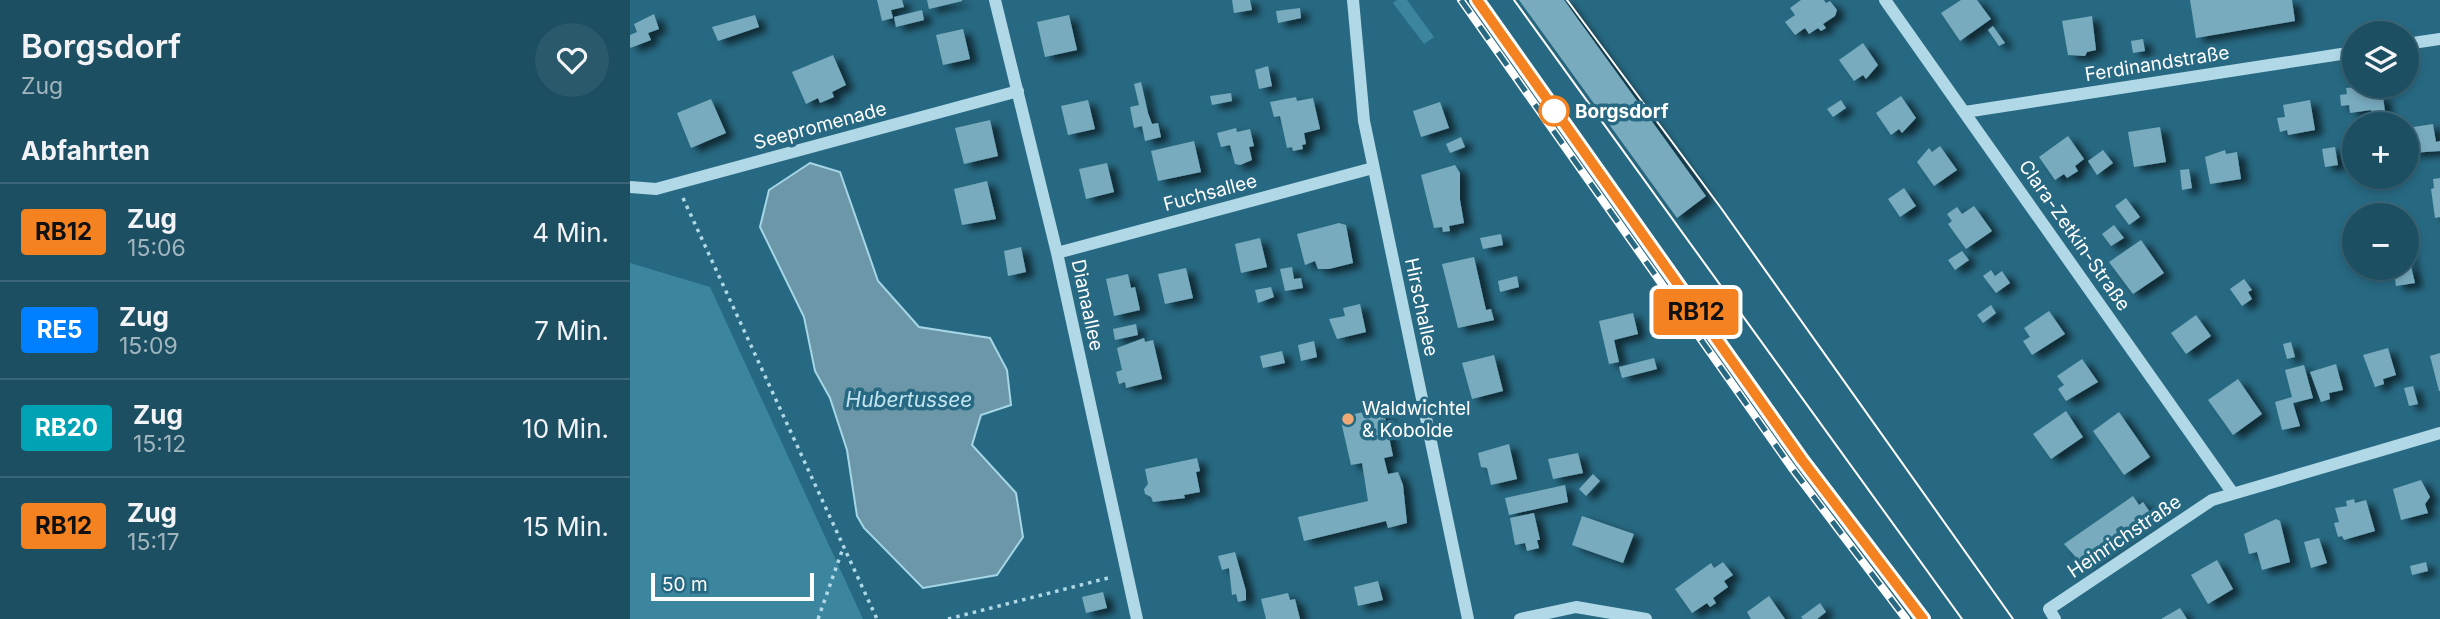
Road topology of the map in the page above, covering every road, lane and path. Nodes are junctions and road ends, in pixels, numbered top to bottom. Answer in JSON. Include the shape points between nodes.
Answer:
{"nodes":[{"id":1,"x":995,"y":0,"type":"edge"},
{"id":2,"x":1353,"y":0,"type":"edge"},
{"id":3,"x":1885,"y":0,"type":"edge"},
{"id":4,"x":2440,"y":39,"type":"edge"},
{"id":5,"x":2419,"y":42,"type":"edge"},
{"id":6,"x":2342,"y":54,"type":"edge"},
{"id":7,"x":1018,"y":91,"type":"junction"},
{"id":8,"x":1965,"y":112,"type":"junction"},
{"id":9,"x":1373,"y":168,"type":"junction"},
{"id":10,"x":676,"y":183,"type":"junction"},
{"id":11,"x":630,"y":187,"type":"edge"},
{"id":12,"x":1057,"y":253,"type":"junction"},
{"id":13,"x":2440,"y":433,"type":"edge"},
{"id":14,"x":2232,"y":492,"type":"junction"},
{"id":15,"x":844,"y":547,"type":"junction"},
{"id":16,"x":1127,"y":573,"type":"junction"},
{"id":17,"x":818,"y":619,"type":"edge"},
{"id":18,"x":877,"y":619,"type":"edge"},
{"id":19,"x":948,"y":619,"type":"edge"},
{"id":20,"x":1138,"y":619,"type":"edge"},
{"id":21,"x":1468,"y":619,"type":"edge"},
{"id":22,"x":1520,"y":619,"type":"edge"},
{"id":23,"x":1646,"y":619,"type":"edge"},
{"id":24,"x":2055,"y":619,"type":"edge"}],
"edges":[{"from":1,"to":7,"type":"street","name":"Dianaallee"},
{"from":2,"to":9,"type":"street","name":"Hirschallee"},
{"from":3,"to":8,"type":"street","name":"Clara-Zetkin-Straße"},
{"from":4,"to":5,"type":"street"},
{"from":6,"to":8,"type":"street","name":"Ferdinandstraße"},
{"from":7,"to":10,"type":"street","name":"Seepromenade"},
{"from":7,"to":12,"type":"street","name":"Dianaallee"},
{"from":8,"to":14,"type":"street","name":"Clara-Zetkin-Straße"},
{"from":9,"to":12,"type":"street","name":"Fuchsallee"},
{"from":9,"to":21,"type":"street","name":"Hirschallee"},
{"from":10,"to":11,"type":"street","name":"Seepromenade","via":[[656,189]]},
{"from":10,"to":15,"type":"path"},
{"from":12,"to":16,"type":"street","name":"Dianaallee"},
{"from":13,"to":14,"type":"street"},
{"from":14,"to":24,"type":"street","name":"Heinrichstraße","via":[[2212,500],[2049,610]]},
{"from":15,"to":17,"type":"path"},
{"from":15,"to":18,"type":"path"},
{"from":16,"to":19,"type":"path"},
{"from":16,"to":20,"type":"street","name":"Dianaallee"},
{"from":22,"to":23,"type":"street","via":[[1576,607]]}]}
